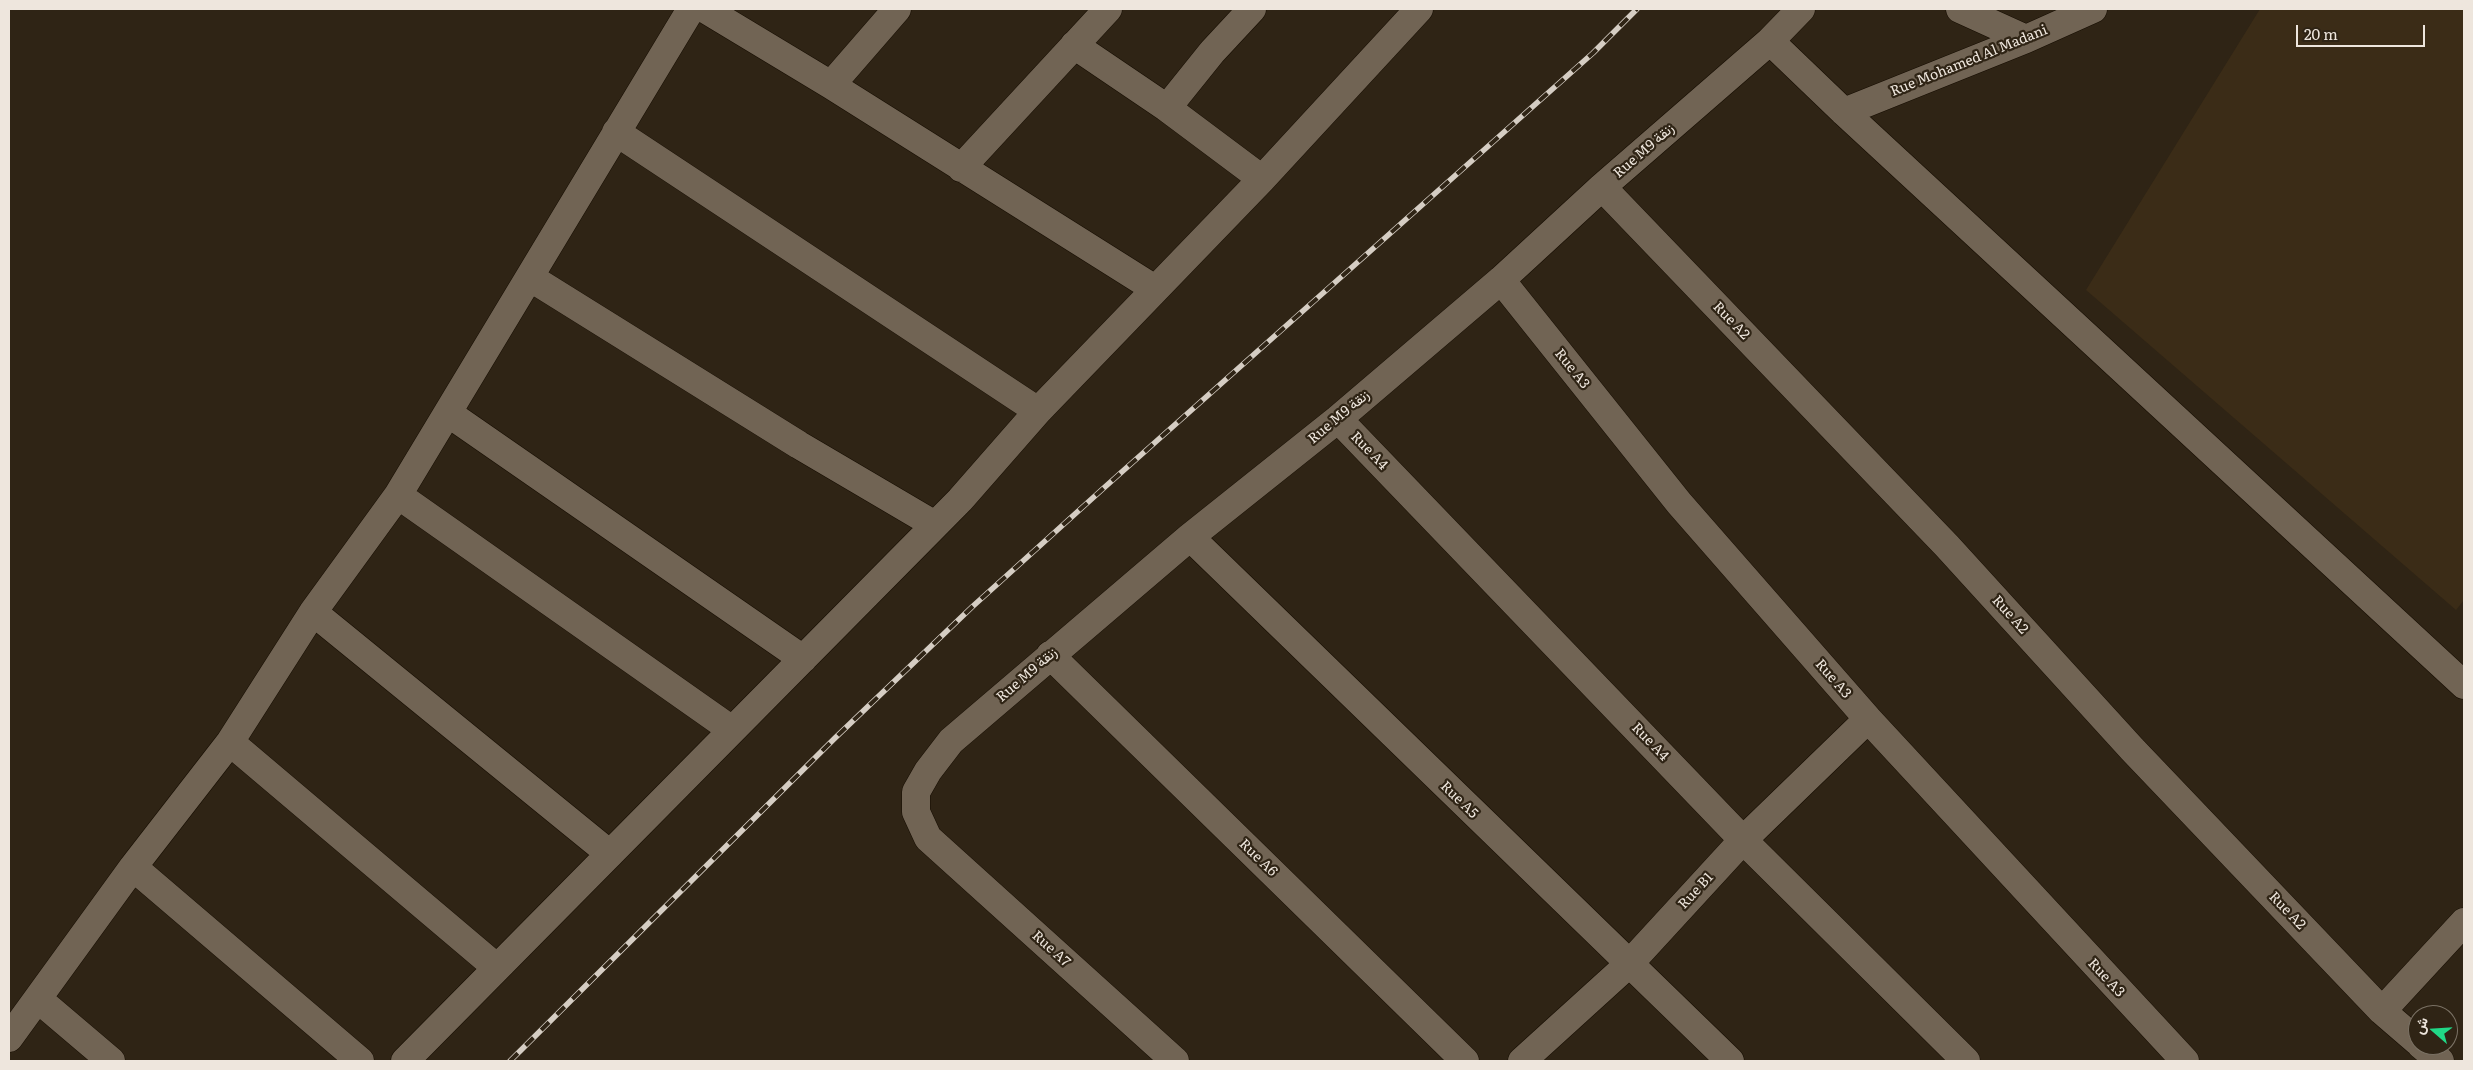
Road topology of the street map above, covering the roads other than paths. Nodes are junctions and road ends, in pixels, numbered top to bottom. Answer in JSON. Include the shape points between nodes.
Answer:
{"nodes":[{"id":1,"x":691,"y":9,"type":"edge"},
{"id":2,"x":705,"y":9,"type":"edge"},
{"id":3,"x":897,"y":9,"type":"edge"},
{"id":4,"x":1108,"y":9,"type":"edge"},
{"id":5,"x":1252,"y":9,"type":"edge"},
{"id":6,"x":1420,"y":9,"type":"edge"},
{"id":7,"x":1801,"y":9,"type":"edge"},
{"id":8,"x":1960,"y":9,"type":"edge"},
{"id":9,"x":2093,"y":9,"type":"edge"},
{"id":10,"x":2026,"y":39,"type":"junction"},
{"id":11,"x":1770,"y":41,"type":"junction"},
{"id":12,"x":1074,"y":45,"type":"junction"},
{"id":13,"x":831,"y":85,"type":"junction"},
{"id":14,"x":1167,"y":108,"type":"junction"},
{"id":15,"x":1844,"y":112,"type":"junction"},
{"id":16,"x":616,"y":132,"type":"junction"},
{"id":17,"x":961,"y":168,"type":"junction"},
{"id":18,"x":1262,"y":179,"type":"junction"},
{"id":19,"x":1602,"y":187,"type":"junction"},
{"id":20,"x":531,"y":278,"type":"junction"},
{"id":21,"x":1501,"y":280,"type":"junction"},
{"id":22,"x":1155,"y":289,"type":"junction"},
{"id":23,"x":1038,"y":411,"type":"junction"},
{"id":24,"x":448,"y":413,"type":"junction"},
{"id":25,"x":1338,"y":419,"type":"junction"},
{"id":26,"x":398,"y":494,"type":"junction"},
{"id":27,"x":935,"y":525,"type":"junction"},
{"id":28,"x":1190,"y":537,"type":"junction"},
{"id":29,"x":313,"y":612,"type":"junction"},
{"id":30,"x":1050,"y":655,"type":"junction"},
{"id":31,"x":802,"y":659,"type":"junction"},
{"id":32,"x":2464,"y":685,"type":"edge"},
{"id":33,"x":1868,"y":719,"type":"junction"},
{"id":34,"x":732,"y":730,"type":"junction"},
{"id":35,"x":230,"y":742,"type":"junction"},
{"id":36,"x":928,"y":838,"type":"joint"},
{"id":37,"x":1743,"y":840,"type":"junction"},
{"id":38,"x":610,"y":854,"type":"junction"},
{"id":39,"x":134,"y":866,"type":"junction"},
{"id":40,"x":2464,"y":922,"type":"edge"},
{"id":41,"x":1630,"y":963,"type":"junction"},
{"id":42,"x":497,"y":968,"type":"junction"},
{"id":43,"x":38,"y":999,"type":"junction"},
{"id":44,"x":2382,"y":1011,"type":"junction"},
{"id":45,"x":2408,"y":1033,"type":"edge"},
{"id":46,"x":9,"y":1038,"type":"edge"},
{"id":47,"x":111,"y":1061,"type":"edge"},
{"id":48,"x":360,"y":1061,"type":"edge"},
{"id":49,"x":406,"y":1061,"type":"edge"},
{"id":50,"x":1175,"y":1061,"type":"edge"},
{"id":51,"x":1465,"y":1061,"type":"edge"},
{"id":52,"x":1522,"y":1061,"type":"edge"},
{"id":53,"x":1730,"y":1061,"type":"edge"},
{"id":54,"x":1966,"y":1061,"type":"edge"},
{"id":55,"x":2184,"y":1061,"type":"edge"}],
"edges":[{"from":1,"to":16,"type":"street"},
{"from":2,"to":13,"type":"street"},
{"from":3,"to":13,"type":"street"},
{"from":4,"to":12,"type":"street"},
{"from":5,"to":14,"type":"street"},
{"from":6,"to":18,"type":"street"},
{"from":7,"to":11,"type":"street","name":"Rue M9 زنقة"},
{"from":8,"to":10,"type":"street"},
{"from":9,"to":10,"type":"street","name":"Rue Mohamed Al Madani"},
{"from":10,"to":15,"type":"street","name":"Rue Mohamed Al Madani"},
{"from":11,"to":15,"type":"street"},
{"from":11,"to":19,"type":"street","name":"Rue M9 زنقة"},
{"from":12,"to":14,"type":"street"},
{"from":12,"to":17,"type":"street"},
{"from":13,"to":17,"type":"street"},
{"from":14,"to":18,"type":"street"},
{"from":15,"to":32,"type":"street"},
{"from":16,"to":20,"type":"street"},
{"from":16,"to":23,"type":"street"},
{"from":17,"to":22,"type":"street"},
{"from":18,"to":22,"type":"street"},
{"from":19,"to":21,"type":"street","name":"Rue M9 زنقة"},
{"from":19,"to":44,"type":"street","name":"Rue A2","via":[[1947,546],[2132,749]]},
{"from":20,"to":24,"type":"street"},
{"from":20,"to":27,"type":"street","via":[[799,445]]},
{"from":21,"to":25,"type":"street","name":"Rue M9 زنقة"},
{"from":21,"to":33,"type":"street","name":"Rue A3","via":[[1679,502]]},
{"from":22,"to":23,"type":"street"},
{"from":23,"to":27,"type":"street"},
{"from":24,"to":26,"type":"street"},
{"from":24,"to":31,"type":"street"},
{"from":25,"to":28,"type":"street","name":"Rue M9 زنقة"},
{"from":25,"to":37,"type":"street","name":"Rue A4"},
{"from":26,"to":29,"type":"street"},
{"from":26,"to":34,"type":"street"},
{"from":27,"to":31,"type":"street"},
{"from":28,"to":30,"type":"street","name":"Rue M9 زنقة"},
{"from":28,"to":41,"type":"street","name":"Rue A5"},
{"from":29,"to":35,"type":"street"},
{"from":29,"to":38,"type":"street"},
{"from":30,"to":36,"type":"street","name":"Rue M9 زنقة","via":[[951,741],[928,770],[916,792],[916,812]]},
{"from":30,"to":51,"type":"street","name":"Rue A6"},
{"from":31,"to":34,"type":"street"},
{"from":33,"to":37,"type":"street","name":"Rue B1"},
{"from":33,"to":55,"type":"street","name":"Rue A3"},
{"from":34,"to":38,"type":"street"},
{"from":35,"to":39,"type":"street"},
{"from":35,"to":42,"type":"street"},
{"from":36,"to":50,"type":"street","name":"Rue A7"},
{"from":37,"to":41,"type":"street","name":"Rue B1"},
{"from":37,"to":54,"type":"street","name":"Rue A4"},
{"from":38,"to":42,"type":"street"},
{"from":39,"to":43,"type":"street"},
{"from":39,"to":48,"type":"street"},
{"from":40,"to":44,"type":"street"},
{"from":41,"to":52,"type":"street","name":"Rue B1"},
{"from":41,"to":53,"type":"street","name":"Rue A5"},
{"from":42,"to":49,"type":"street"},
{"from":43,"to":46,"type":"street"},
{"from":43,"to":47,"type":"street"},
{"from":44,"to":45,"type":"street","name":"Rue A2"}]}
